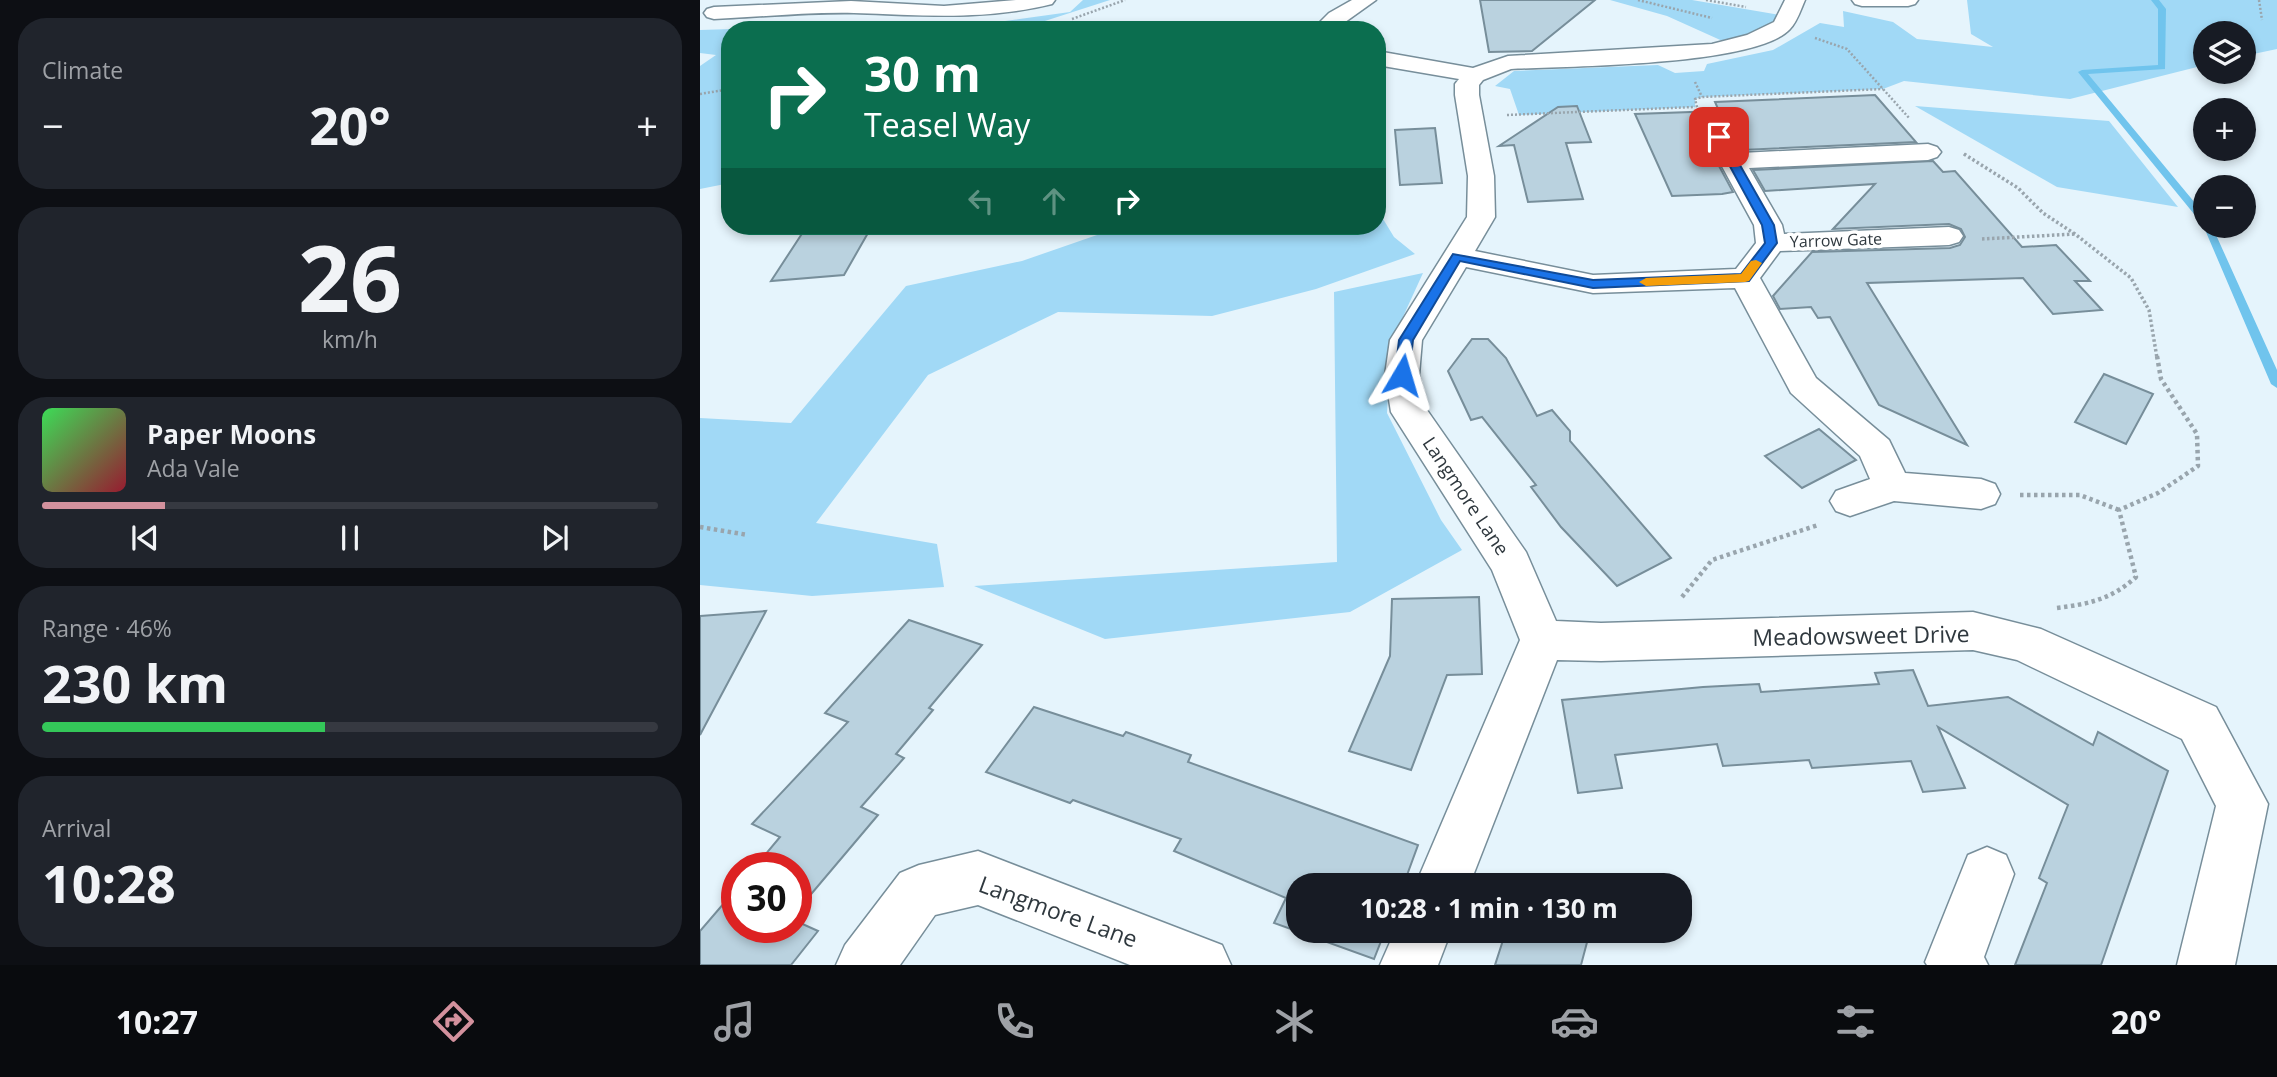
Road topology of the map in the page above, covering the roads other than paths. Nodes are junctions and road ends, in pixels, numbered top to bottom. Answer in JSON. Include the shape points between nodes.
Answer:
{"nodes":[{"id":1,"x":1045,"y":0,"type":"edge"},
{"id":2,"x":1366,"y":0,"type":"edge"},
{"id":3,"x":1862,"y":0,"type":"edge"},
{"id":4,"x":1908,"y":0,"type":"edge"},
{"id":5,"x":783,"y":4,"type":"edge"},
{"id":6,"x":714,"y":13,"type":"dead end"},
{"id":7,"x":1788,"y":13,"type":"edge"},
{"id":8,"x":1332,"y":21,"type":"edge"},
{"id":9,"x":1386,"y":60,"type":"edge"},
{"id":10,"x":1475,"y":75,"type":"junction"},
{"id":11,"x":1719,"y":137,"type":"dead end"},
{"id":12,"x":1928,"y":152,"type":"dead end"},
{"id":13,"x":1732,"y":161,"type":"junction"},
{"id":14,"x":1949,"y":236,"type":"road end"},
{"id":15,"x":1771,"y":243,"type":"junction"},
{"id":16,"x":1457,"y":256,"type":"junction"},
{"id":17,"x":1745,"y":278,"type":"junction"},
{"id":18,"x":1892,"y":486,"type":"junction"},
{"id":19,"x":1980,"y":494,"type":"road end"},
{"id":20,"x":1850,"y":501,"type":"road end"},
{"id":21,"x":1542,"y":640,"type":"junction"},
{"id":22,"x":1446,"y":873,"type":"edge"},
{"id":23,"x":1987,"y":874,"type":"dead end"},
{"id":24,"x":1418,"y":943,"type":"edge"},
{"id":25,"x":865,"y":965,"type":"edge"},
{"id":26,"x":1202,"y":965,"type":"edge"},
{"id":27,"x":1409,"y":965,"type":"edge"},
{"id":28,"x":1959,"y":965,"type":"edge"},
{"id":29,"x":2206,"y":965,"type":"edge"}],
"edges":[{"from":1,"to":5,"type":"street","via":[[1001,9],[944,12]]},
{"from":2,"to":8,"type":"street"},
{"from":3,"to":4,"type":"street"},
{"from":5,"to":6,"type":"street"},
{"from":7,"to":10,"type":"street","via":[[1755,40],[1712,51],[1526,61]]},
{"from":9,"to":10,"type":"street"},
{"from":10,"to":16,"type":"street","name":"Langmore Lane","via":[[1467,84],[1466,95],[1481,176],[1481,217]]},
{"from":11,"to":13,"type":"street","name":"Yarrow Gate"},
{"from":12,"to":13,"type":"street"},
{"from":13,"to":15,"type":"street","name":"Yarrow Gate","via":[[1768,225]]},
{"from":14,"to":15,"type":"street","name":"Yarrow Gate"},
{"from":15,"to":17,"type":"street"},
{"from":16,"to":17,"type":"street","via":[[1593,284]]},
{"from":16,"to":21,"type":"street","name":"Langmore Lane","via":[[1406,340],[1402,375],[1409,412],[1511,564]]},
{"from":17,"to":18,"type":"street","via":[[1803,385],[1876,449]]},
{"from":18,"to":19,"type":"street"},
{"from":18,"to":20,"type":"street"},
{"from":21,"to":22,"type":"street"},
{"from":21,"to":29,"type":"street","name":"Meadowsweet Drive","via":[[1973,631],[2025,643],[2199,723],[2242,804]]},
{"from":23,"to":28,"type":"street","via":[[1954,962]]},
{"from":24,"to":27,"type":"street"},
{"from":25,"to":26,"type":"street","name":"Langmore Lane","via":[[919,892],[978,878]]}]}
